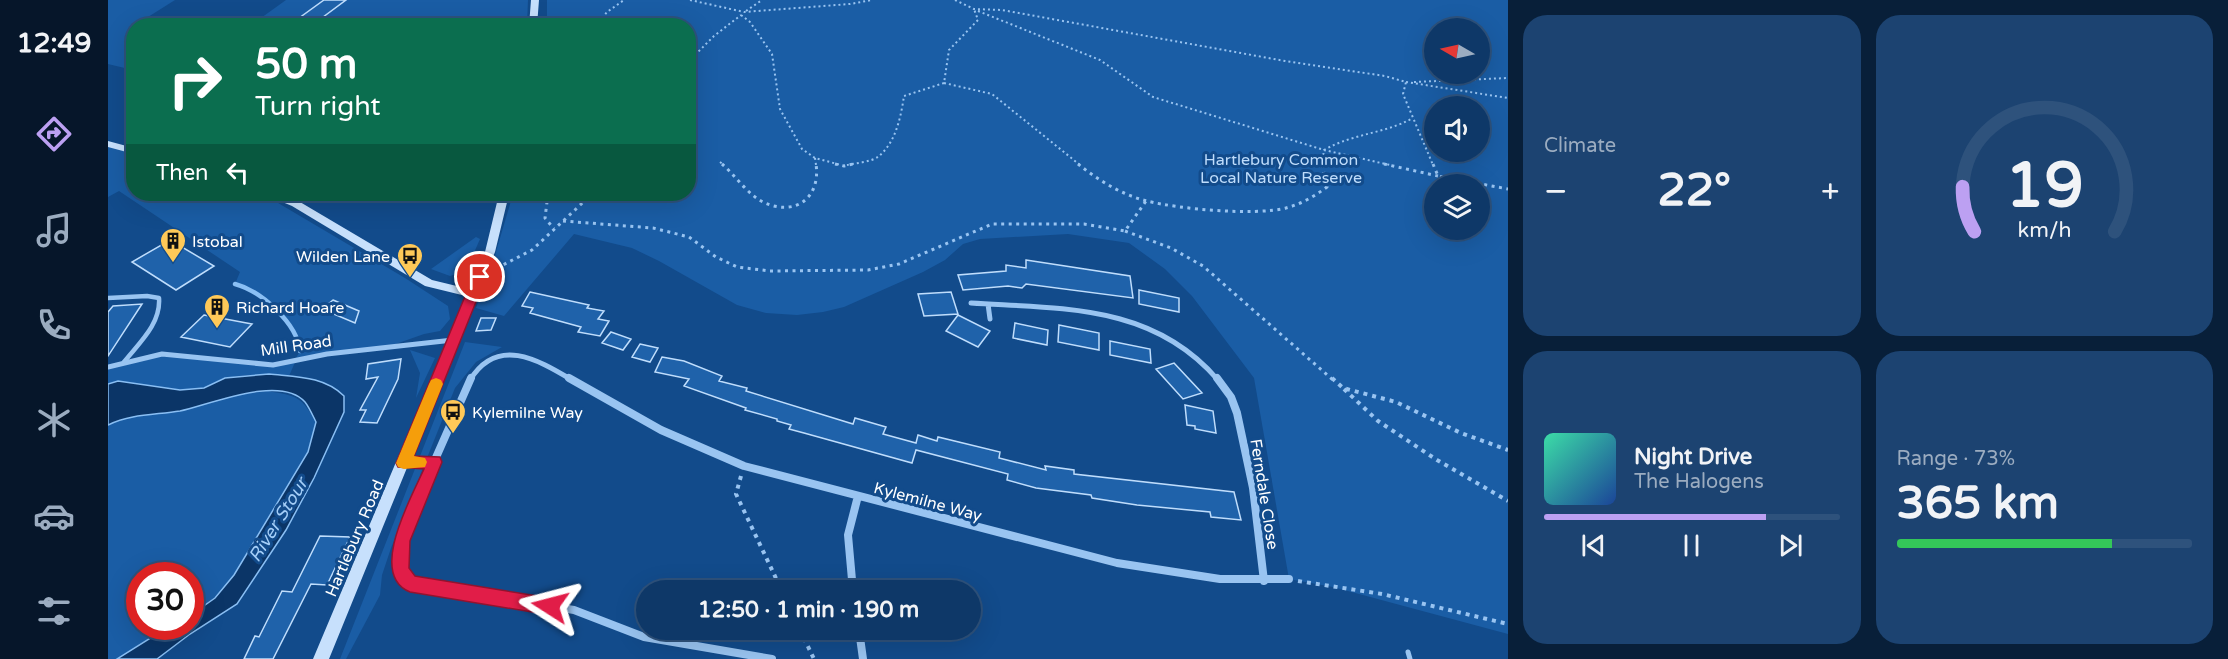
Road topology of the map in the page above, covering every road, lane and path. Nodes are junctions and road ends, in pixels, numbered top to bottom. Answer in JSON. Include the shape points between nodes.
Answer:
{"nodes":[{"id":1,"x":535,"y":0,"type":"edge"},
{"id":2,"x":624,"y":0,"type":"edge"},
{"id":3,"x":690,"y":0,"type":"edge"},
{"id":4,"x":762,"y":0,"type":"edge"},
{"id":5,"x":872,"y":0,"type":"edge"},
{"id":6,"x":950,"y":0,"type":"edge"},
{"id":7,"x":956,"y":0,"type":"edge"},
{"id":8,"x":974,"y":9,"type":"junction"},
{"id":9,"x":744,"y":12,"type":"junction"},
{"id":10,"x":741,"y":15,"type":"junction"},
{"id":11,"x":534,"y":18,"type":"edge"},
{"id":12,"x":603,"y":18,"type":"edge"},
{"id":13,"x":696,"y":54,"type":"edge"},
{"id":14,"x":1508,"y":78,"type":"edge"},
{"id":15,"x":1406,"y":82,"type":"junction"},
{"id":16,"x":944,"y":83,"type":"junction"},
{"id":17,"x":1508,"y":98,"type":"edge"},
{"id":18,"x":1413,"y":118,"type":"junction"},
{"id":19,"x":108,"y":144,"type":"edge"},
{"id":20,"x":126,"y":150,"type":"edge"},
{"id":21,"x":1324,"y":150,"type":"junction"},
{"id":22,"x":814,"y":158,"type":"junction"},
{"id":23,"x":720,"y":162,"type":"dead end"},
{"id":24,"x":1428,"y":174,"type":"edge"},
{"id":25,"x":1436,"y":174,"type":"edge"},
{"id":26,"x":1490,"y":186,"type":"edge"},
{"id":27,"x":1508,"y":189,"type":"edge"},
{"id":28,"x":288,"y":201,"type":"edge"},
{"id":29,"x":502,"y":201,"type":"edge"},
{"id":30,"x":547,"y":201,"type":"edge"},
{"id":31,"x":584,"y":201,"type":"edge"},
{"id":32,"x":1146,"y":201,"type":"junction"},
{"id":33,"x":563,"y":221,"type":"junction"},
{"id":34,"x":554,"y":229,"type":"junction"},
{"id":35,"x":1125,"y":231,"type":"junction"},
{"id":36,"x":480,"y":277,"type":"junction"},
{"id":37,"x":473,"y":294,"type":"junction"},
{"id":38,"x":108,"y":298,"type":"edge"},
{"id":39,"x":971,"y":303,"type":"dead end"},
{"id":40,"x":988,"y":304,"type":"junction"},
{"id":41,"x":990,"y":319,"type":"dead end"},
{"id":42,"x":454,"y":340,"type":"junction"},
{"id":43,"x":124,"y":362,"type":"junction"},
{"id":44,"x":108,"y":367,"type":"edge"},
{"id":45,"x":1343,"y":388,"type":"junction"},
{"id":46,"x":1508,"y":450,"type":"edge"},
{"id":47,"x":434,"y":462,"type":"junction"},
{"id":48,"x":404,"y":463,"type":"junction"},
{"id":49,"x":744,"y":465,"type":"junction"},
{"id":50,"x":858,"y":496,"type":"junction"},
{"id":51,"x":1508,"y":501,"type":"edge"},
{"id":52,"x":1289,"y":579,"type":"joint"},
{"id":53,"x":777,"y":580,"type":"edge"},
{"id":54,"x":852,"y":580,"type":"edge"},
{"id":55,"x":1264,"y":581,"type":"junction"},
{"id":56,"x":1508,"y":624,"type":"edge"},
{"id":57,"x":805,"y":640,"type":"edge"},
{"id":58,"x":860,"y":640,"type":"edge"},
{"id":59,"x":321,"y":659,"type":"edge"},
{"id":60,"x":772,"y":659,"type":"edge"},
{"id":61,"x":814,"y":659,"type":"edge"},
{"id":62,"x":863,"y":659,"type":"edge"}],
"edges":[{"from":1,"to":11,"type":"main road"},
{"from":2,"to":12,"type":"path"},
{"from":3,"to":9,"type":"path"},
{"from":4,"to":9,"type":"path"},
{"from":5,"to":9,"type":"path"},
{"from":6,"to":7,"type":"path"},
{"from":7,"to":8,"type":"path"},
{"from":8,"to":15,"type":"path","via":[[1002,10]]},
{"from":8,"to":16,"type":"path","via":[[978,20],[949,50]]},
{"from":8,"to":21,"type":"path","via":[[1100,60],[1153,97]]},
{"from":9,"to":10,"type":"path"},
{"from":10,"to":13,"type":"path"},
{"from":10,"to":22,"type":"path","via":[[772,54],[780,109],[802,149]]},
{"from":14,"to":15,"type":"path"},
{"from":15,"to":17,"type":"path"},
{"from":15,"to":18,"type":"path","via":[[1403,94]]},
{"from":16,"to":22,"type":"path","via":[[904,96],[900,120],[878,157],[844,166]]},
{"from":16,"to":32,"type":"path","via":[[992,94],[1096,177]]},
{"from":18,"to":21,"type":"path","via":[[1400,126],[1343,139]]},
{"from":18,"to":25,"type":"path"},
{"from":19,"to":20,"type":"main road"},
{"from":21,"to":24,"type":"path"},
{"from":21,"to":32,"type":"path","via":[[1322,168],[1327,187],[1286,208],[1189,208]]},
{"from":22,"to":23,"type":"path","via":[[818,174],[814,192],[806,200],[791,205],[773,205],[758,199]]},
{"from":26,"to":27,"type":"path"},
{"from":28,"to":37,"type":"main road","via":[[429,283]]},
{"from":29,"to":36,"type":"main road","name":"Hartlebury Road"},
{"from":30,"to":34,"type":"path","via":[[545,218]]},
{"from":31,"to":33,"type":"path"},
{"from":32,"to":35,"type":"path"},
{"from":33,"to":34,"type":"path"},
{"from":33,"to":35,"type":"path","via":[[653,228],[689,237],[737,267],[770,271],[868,270],[899,264],[992,224],[1084,224]]},
{"from":34,"to":36,"type":"path","via":[[532,250]]},
{"from":35,"to":45,"type":"path","via":[[1171,248],[1203,266]]},
{"from":36,"to":37,"type":"main road","name":"Hartlebury Road"},
{"from":37,"to":42,"type":"main road","name":"Hartlebury Road"},
{"from":38,"to":43,"type":"lane","via":[[159,298],[161,307],[155,320]]},
{"from":39,"to":40,"type":"street","name":"Ferndale Close"},
{"from":40,"to":41,"type":"street"},
{"from":40,"to":55,"type":"street","name":"Ferndale Close","via":[[1084,311],[1146,324],[1198,358],[1234,403],[1250,466]]},
{"from":42,"to":43,"type":"street","name":"Mill Road","via":[[327,354],[273,365],[162,354]]},
{"from":42,"to":48,"type":"main road","name":"Hartlebury Road"},
{"from":43,"to":44,"type":"street","name":"Mill Road"},
{"from":45,"to":46,"type":"path","via":[[1396,402]]},
{"from":45,"to":51,"type":"path","via":[[1378,421]]},
{"from":47,"to":48,"type":"street"},
{"from":47,"to":49,"type":"street","name":"Kylemilne Way","via":[[472,376],[482,363],[501,354],[514,354],[538,362],[699,449]]},
{"from":47,"to":60,"type":"street","name":"Kylemilne Way","via":[[402,541],[401,571],[410,584],[574,610],[644,637]]},
{"from":48,"to":59,"type":"main road","name":"Hartlebury Road"},
{"from":49,"to":50,"type":"street","name":"Kylemilne Way"},
{"from":49,"to":53,"type":"path","via":[[736,494]]},
{"from":50,"to":54,"type":"street","via":[[848,535]]},
{"from":50,"to":55,"type":"street","name":"Kylemilne Way","via":[[1099,560],[1195,577]]},
{"from":52,"to":55,"type":"street","name":"Kylemilne Way"},
{"from":52,"to":56,"type":"path","via":[[1382,594]]},
{"from":57,"to":61,"type":"path"},
{"from":58,"to":62,"type":"street"}]}
